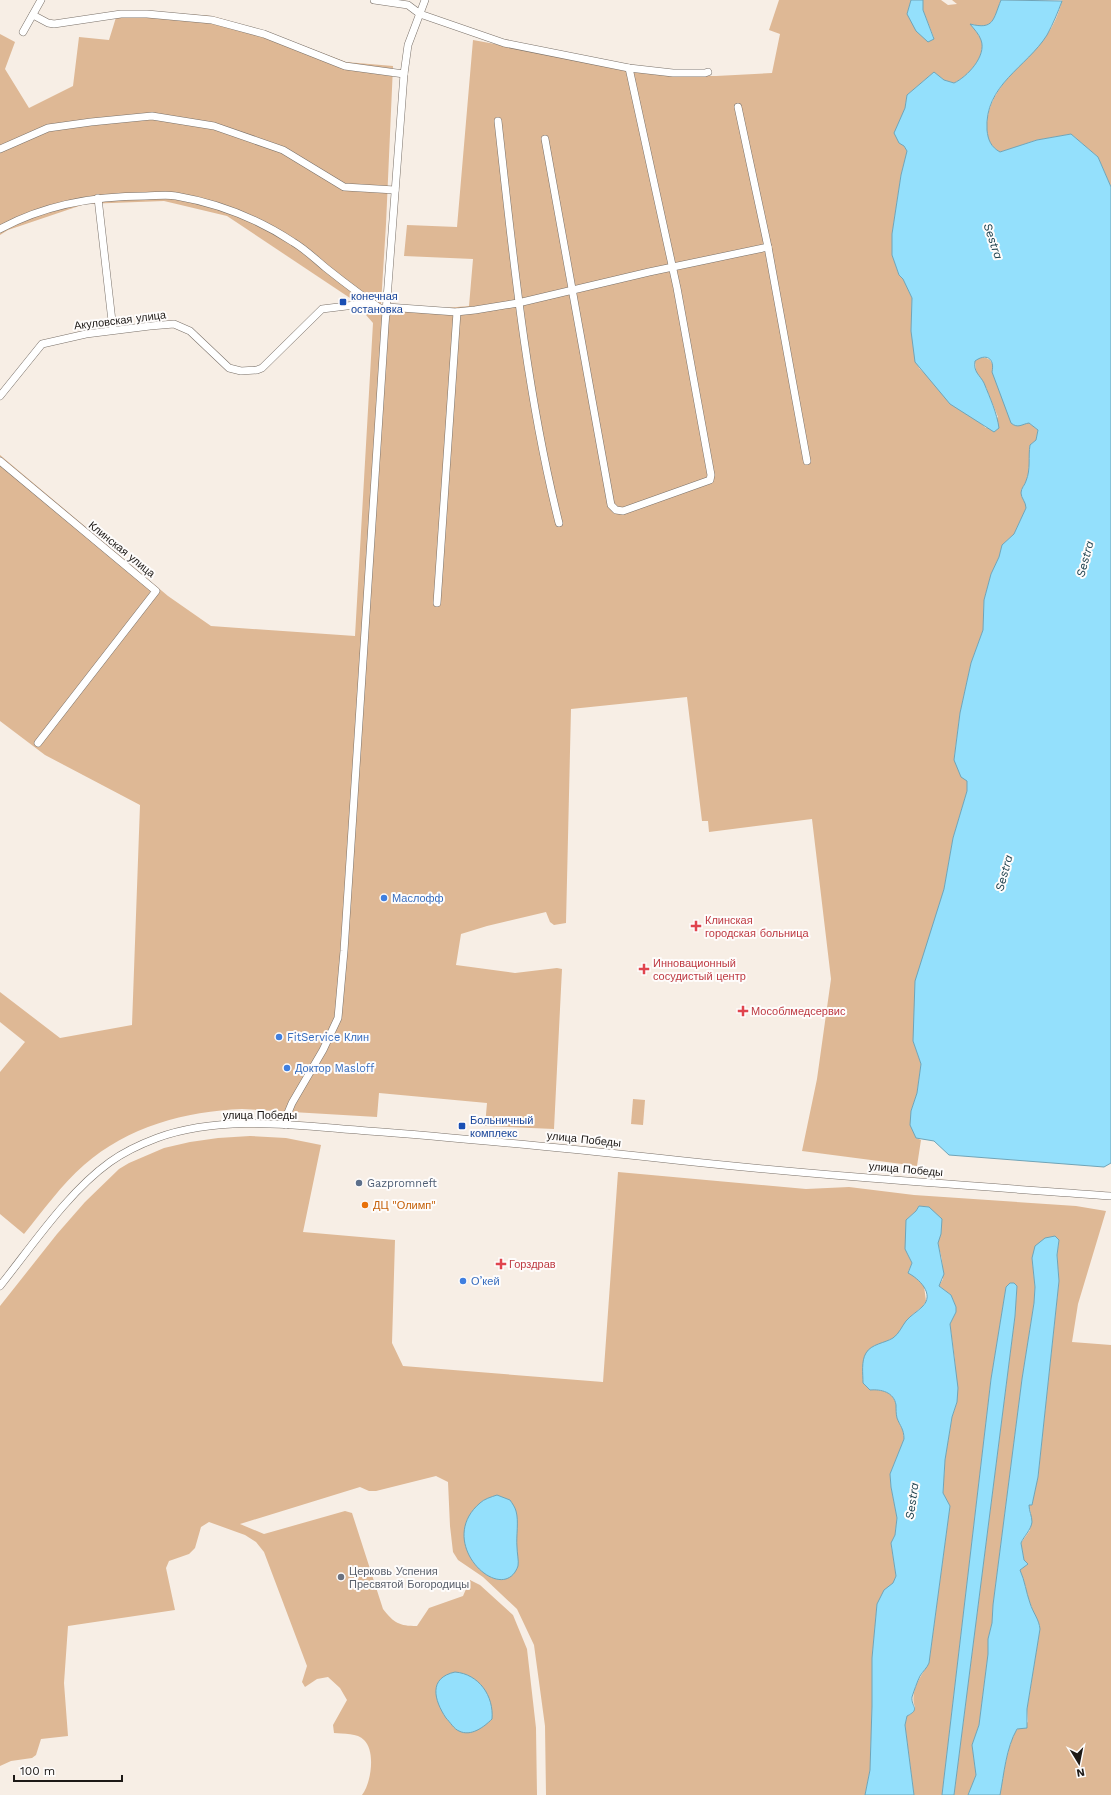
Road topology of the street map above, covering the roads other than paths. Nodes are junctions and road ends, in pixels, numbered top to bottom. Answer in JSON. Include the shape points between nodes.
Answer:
{"nodes":[{"id":1,"x":41,"y":0,"type":"edge"},
{"id":2,"x":374,"y":0,"type":"edge"},
{"id":3,"x":425,"y":0,"type":"edge"},
{"id":4,"x":420,"y":14,"type":"junction"},
{"id":5,"x":32,"y":15,"type":"junction"},
{"id":6,"x":23,"y":32,"type":"dead end"},
{"id":7,"x":628,"y":68,"type":"junction"},
{"id":8,"x":708,"y":72,"type":"dead end"},
{"id":9,"x":404,"y":74,"type":"junction"},
{"id":10,"x":738,"y":107,"type":"dead end"},
{"id":11,"x":498,"y":121,"type":"dead end"},
{"id":12,"x":545,"y":139,"type":"dead end"},
{"id":13,"x":0,"y":149,"type":"edge"},
{"id":14,"x":395,"y":190,"type":"junction"},
{"id":15,"x":98,"y":198,"type":"junction"},
{"id":16,"x":0,"y":230,"type":"edge"},
{"id":17,"x":768,"y":247,"type":"junction"},
{"id":18,"x":673,"y":267,"type":"junction"},
{"id":19,"x":572,"y":290,"type":"junction"},
{"id":20,"x":371,"y":303,"type":"junction"},
{"id":21,"x":518,"y":303,"type":"junction"},
{"id":22,"x":387,"y":310,"type":"junction"},
{"id":23,"x":458,"y":312,"type":"junction"},
{"id":24,"x":113,"y":330,"type":"junction"},
{"id":25,"x":0,"y":396,"type":"edge"},
{"id":26,"x":0,"y":461,"type":"edge"},
{"id":27,"x":807,"y":461,"type":"dead end"},
{"id":28,"x":559,"y":523,"type":"dead end"},
{"id":29,"x":437,"y":603,"type":"dead end"},
{"id":30,"x":38,"y":743,"type":"dead end"},
{"id":31,"x":286,"y":1125,"type":"junction"},
{"id":32,"x":1109,"y":1196,"type":"edge"},
{"id":33,"x":0,"y":1286,"type":"edge"}],
"edges":[{"from":1,"to":5,"type":"street"},
{"from":2,"to":4,"type":"street","via":[[408,5]]},
{"from":3,"to":4,"type":"street"},
{"from":4,"to":7,"type":"street","via":[[504,43]]},
{"from":4,"to":9,"type":"street","via":[[408,45]]},
{"from":5,"to":6,"type":"street"},
{"from":5,"to":9,"type":"street","via":[[54,24],[121,14],[212,20],[264,34],[346,66]]},
{"from":7,"to":8,"type":"street","via":[[673,74]]},
{"from":7,"to":18,"type":"street"},
{"from":9,"to":14,"type":"street"},
{"from":10,"to":17,"type":"street"},
{"from":11,"to":21,"type":"street"},
{"from":12,"to":19,"type":"street"},
{"from":13,"to":14,"type":"street","via":[[48,128],[152,116],[214,126],[283,150],[344,187]]},
{"from":14,"to":22,"type":"street"},
{"from":15,"to":16,"type":"street","via":[[42,212]]},
{"from":15,"to":20,"type":"street","via":[[175,196],[220,206],[257,221],[294,242]]},
{"from":15,"to":24,"type":"street"},
{"from":17,"to":18,"type":"street"},
{"from":17,"to":27,"type":"street"},
{"from":18,"to":19,"type":"street"},
{"from":18,"to":19,"type":"street","via":[[710,480],[623,511],[616,510],[611,505]]},
{"from":19,"to":21,"type":"street"},
{"from":20,"to":22,"type":"street"},
{"from":20,"to":24,"type":"street","name":"Акуловская улица","via":[[322,309],[257,370],[241,371],[229,368],[190,331],[174,324]]},
{"from":21,"to":23,"type":"street"},
{"from":21,"to":28,"type":"street","via":[[538,428]]},
{"from":22,"to":23,"type":"street"},
{"from":22,"to":31,"type":"street","via":[[338,1018],[292,1104]]},
{"from":23,"to":29,"type":"street"},
{"from":24,"to":25,"type":"street","name":"Акуловская улица","via":[[42,344]]},
{"from":26,"to":30,"type":"street","name":"Клинская улица","via":[[156,591]]},
{"from":31,"to":32,"type":"street","name":"улица Победы","via":[[480,1139],[728,1165]]},
{"from":31,"to":33,"type":"street","name":"улица Победы","via":[[230,1124],[184,1130],[124,1153],[98,1172],[77,1193]]}]}
